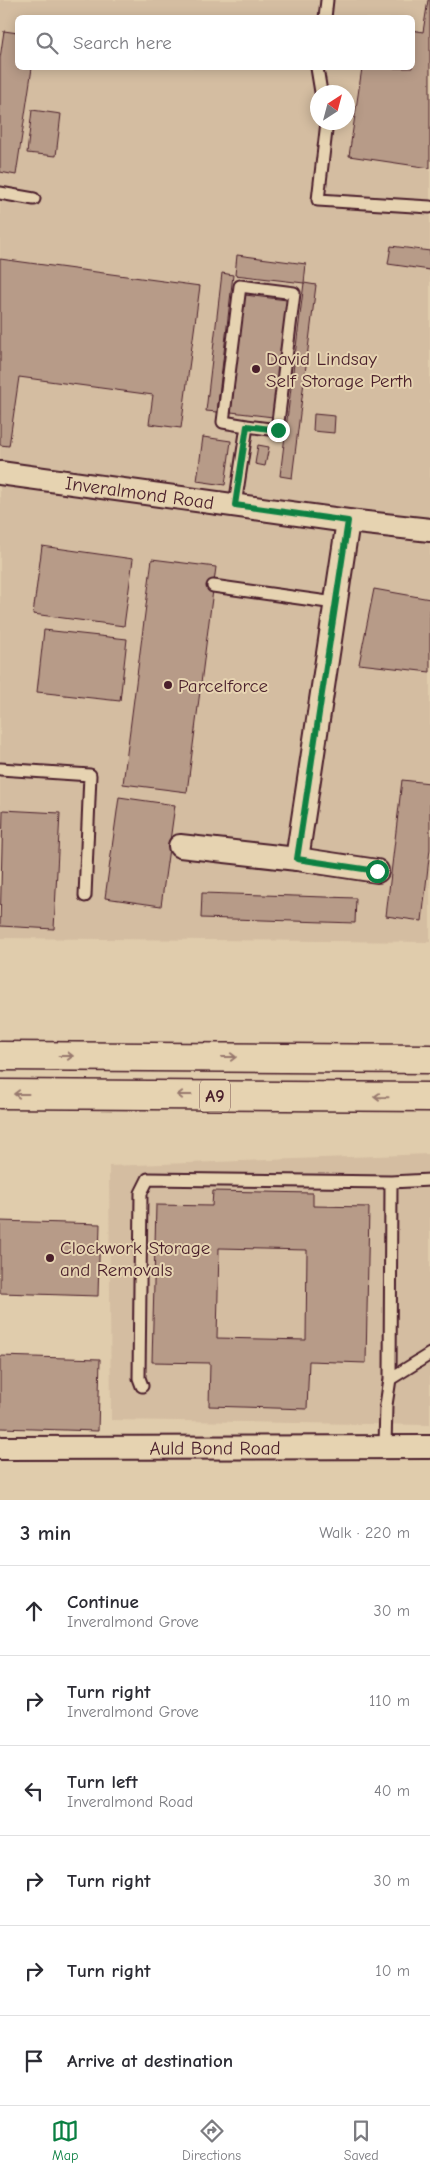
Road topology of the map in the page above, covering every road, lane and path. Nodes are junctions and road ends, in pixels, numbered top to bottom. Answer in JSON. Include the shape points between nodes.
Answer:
{"nodes":[{"id":1,"x":327,"y":0,"type":"edge"},
{"id":2,"x":324,"y":15,"type":"edge"},
{"id":3,"x":317,"y":70,"type":"edge"},
{"id":4,"x":320,"y":85,"type":"edge"},
{"id":5,"x":326,"y":130,"type":"edge"},
{"id":6,"x":0,"y":193,"type":"edge"},
{"id":7,"x":34,"y":199,"type":"dead end"},
{"id":8,"x":430,"y":207,"type":"edge"},
{"id":9,"x":247,"y":426,"type":"junction"},
{"id":10,"x":0,"y":472,"type":"edge"},
{"id":11,"x":235,"y":505,"type":"junction"},
{"id":12,"x":348,"y":521,"type":"junction"},
{"id":13,"x":430,"y":530,"type":"edge"},
{"id":14,"x":213,"y":586,"type":"dead end"},
{"id":15,"x":336,"y":603,"type":"junction"},
{"id":16,"x":0,"y":769,"type":"edge"},
{"id":17,"x":180,"y":846,"type":"dead end"},
{"id":18,"x":297,"y":859,"type":"junction"},
{"id":19,"x":377,"y":871,"type":"dead end"},
{"id":20,"x":85,"y":896,"type":"dead end"},
{"id":21,"x":0,"y":1056,"type":"edge"},
{"id":22,"x":430,"y":1059,"type":"edge"},
{"id":23,"x":0,"y":1094,"type":"edge"},
{"id":24,"x":430,"y":1097,"type":"edge"},
{"id":25,"x":430,"y":1180,"type":"edge"},
{"id":26,"x":391,"y":1182,"type":"junction"},
{"id":27,"x":430,"y":1354,"type":"edge"},
{"id":28,"x":390,"y":1379,"type":"junction"},
{"id":29,"x":142,"y":1386,"type":"dead end"},
{"id":30,"x":385,"y":1446,"type":"junction"},
{"id":31,"x":430,"y":1447,"type":"edge"},
{"id":32,"x":0,"y":1448,"type":"edge"}],
"edges":[{"from":1,"to":2,"type":"lane"},
{"from":3,"to":4,"type":"lane"},
{"from":5,"to":8,"type":"lane","via":[[318,200]]},
{"from":6,"to":7,"type":"lane"},
{"from":9,"to":9,"type":"lane","via":[[223,422],[240,286],[294,293],[278,430]]},
{"from":9,"to":11,"type":"lane"},
{"from":10,"to":11,"type":"street","name":"Inveralmond Road"},
{"from":11,"to":12,"type":"street","name":"Inveralmond Road"},
{"from":12,"to":13,"type":"street","name":"Inveralmond Road"},
{"from":12,"to":15,"type":"street"},
{"from":14,"to":15,"type":"lane"},
{"from":15,"to":18,"type":"street"},
{"from":16,"to":20,"type":"lane","via":[[90,775]]},
{"from":17,"to":18,"type":"street"},
{"from":18,"to":19,"type":"street"},
{"from":21,"to":22,"type":"highway","number":"A9","one_way":true},
{"from":24,"to":23,"type":"highway","number":"A9","one_way":true},
{"from":25,"to":26,"type":"lane"},
{"from":26,"to":28,"type":"lane"},
{"from":26,"to":29,"type":"lane","via":[[148,1179],[141,1193],[139,1378]]},
{"from":27,"to":28,"type":"lane"},
{"from":28,"to":30,"type":"lane"},
{"from":30,"to":31,"type":"street","name":"Auld Bond Road"},
{"from":30,"to":32,"type":"street","name":"Auld Bond Road"}]}
